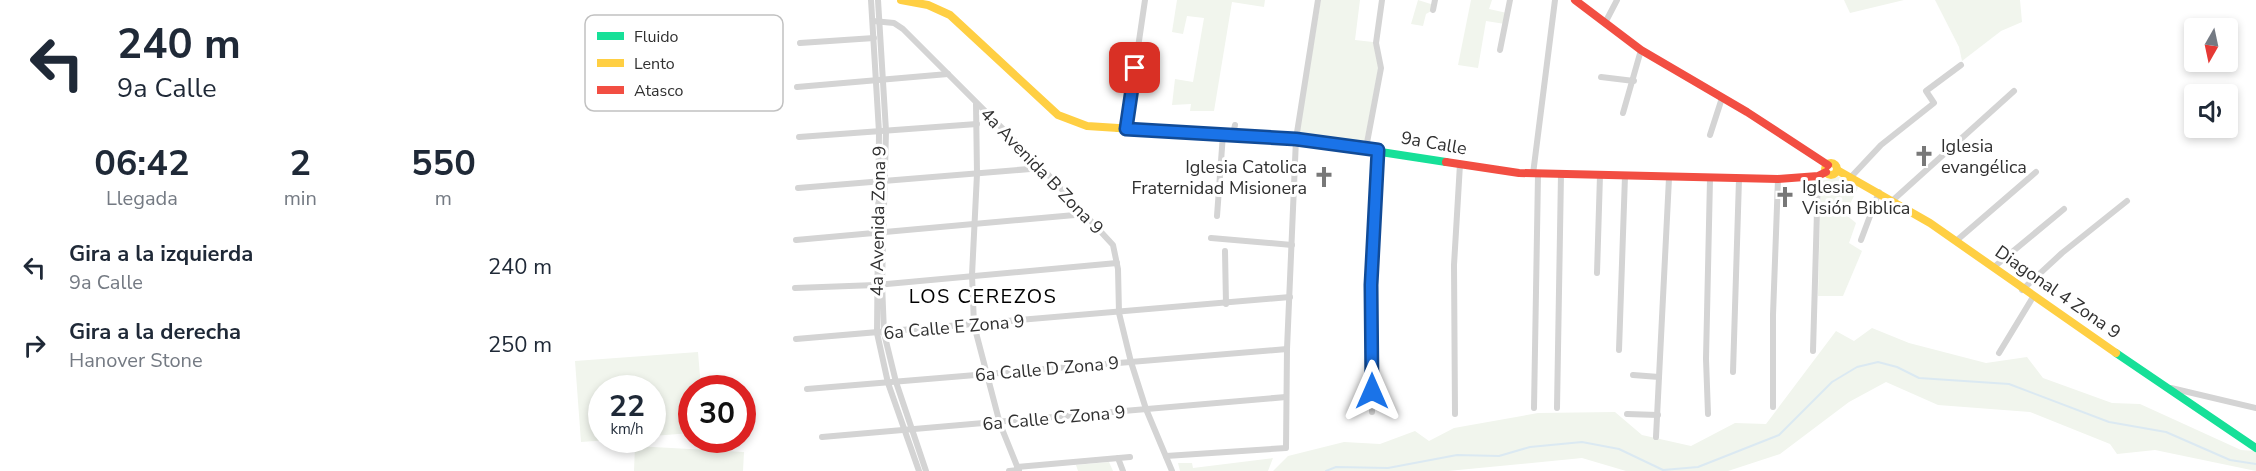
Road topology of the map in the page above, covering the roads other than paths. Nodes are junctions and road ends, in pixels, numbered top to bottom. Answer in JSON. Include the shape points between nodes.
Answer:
{"nodes":[{"id":1,"x":871,"y":0,"type":"edge"},
{"id":2,"x":878,"y":0,"type":"edge"},
{"id":3,"x":901,"y":0,"type":"edge"},
{"id":4,"x":1145,"y":0,"type":"edge"},
{"id":5,"x":1318,"y":0,"type":"edge"},
{"id":6,"x":1382,"y":0,"type":"edge"},
{"id":7,"x":1435,"y":0,"type":"edge"},
{"id":8,"x":1510,"y":0,"type":"edge"},
{"id":9,"x":1556,"y":0,"type":"edge"},
{"id":10,"x":1575,"y":0,"type":"edge"},
{"id":11,"x":1617,"y":0,"type":"edge"},
{"id":12,"x":1433,"y":10,"type":"dead end"},
{"id":13,"x":876,"y":21,"type":"junction"},
{"id":14,"x":1605,"y":23,"type":"junction"},
{"id":15,"x":874,"y":38,"type":"junction"},
{"id":16,"x":800,"y":44,"type":"dead end"},
{"id":17,"x":1500,"y":50,"type":"dead end"},
{"id":18,"x":1641,"y":50,"type":"junction"},
{"id":19,"x":1960,"y":65,"type":"dead end"},
{"id":20,"x":948,"y":74,"type":"junction"},
{"id":21,"x":1601,"y":77,"type":"dead end"},
{"id":22,"x":881,"y":80,"type":"junction"},
{"id":23,"x":1634,"y":81,"type":"junction"},
{"id":24,"x":797,"y":87,"type":"dead end"},
{"id":25,"x":2014,"y":91,"type":"dead end"},
{"id":26,"x":1722,"y":98,"type":"junction"},
{"id":27,"x":976,"y":104,"type":"junction"},
{"id":28,"x":1623,"y":113,"type":"dead end"},
{"id":29,"x":976,"y":124,"type":"junction"},
{"id":30,"x":1235,"y":124,"type":"dead end"},
{"id":31,"x":1126,"y":129,"type":"junction"},
{"id":32,"x":883,"y":131,"type":"junction"},
{"id":33,"x":1223,"y":134,"type":"junction"},
{"id":34,"x":1233,"y":134,"type":"junction"},
{"id":35,"x":1710,"y":135,"type":"dead end"},
{"id":36,"x":799,"y":137,"type":"dead end"},
{"id":37,"x":1296,"y":139,"type":"junction"},
{"id":38,"x":1366,"y":148,"type":"junction"},
{"id":39,"x":1378,"y":150,"type":"junction"},
{"id":40,"x":1460,"y":164,"type":"junction"},
{"id":41,"x":1042,"y":168,"type":"junction"},
{"id":42,"x":1824,"y":171,"type":"junction"},
{"id":43,"x":2037,"y":172,"type":"dead end"},
{"id":44,"x":977,"y":174,"type":"junction"},
{"id":45,"x":1561,"y":174,"type":"junction"},
{"id":46,"x":1536,"y":175,"type":"junction"},
{"id":47,"x":1600,"y":175,"type":"junction"},
{"id":48,"x":1625,"y":176,"type":"junction"},
{"id":49,"x":1851,"y":177,"type":"junction"},
{"id":50,"x":1669,"y":178,"type":"junction"},
{"id":51,"x":1710,"y":179,"type":"junction"},
{"id":52,"x":1739,"y":179,"type":"junction"},
{"id":53,"x":1778,"y":179,"type":"junction"},
{"id":54,"x":883,"y":182,"type":"junction"},
{"id":55,"x":798,"y":188,"type":"dead end"},
{"id":56,"x":1879,"y":192,"type":"junction"},
{"id":57,"x":1893,"y":201,"type":"junction"},
{"id":58,"x":2127,"y":201,"type":"dead end"},
{"id":59,"x":2064,"y":209,"type":"dead end"},
{"id":60,"x":1086,"y":214,"type":"junction"},
{"id":61,"x":1217,"y":216,"type":"dead end"},
{"id":62,"x":975,"y":225,"type":"junction"},
{"id":63,"x":880,"y":232,"type":"junction"},
{"id":64,"x":1211,"y":238,"type":"dead end"},
{"id":65,"x":796,"y":240,"type":"dead end"},
{"id":66,"x":1861,"y":240,"type":"dead end"},
{"id":67,"x":1956,"y":241,"type":"junction"},
{"id":68,"x":1292,"y":245,"type":"junction"},
{"id":69,"x":1225,"y":251,"type":"dead end"},
{"id":70,"x":1117,"y":263,"type":"junction"},
{"id":71,"x":1994,"y":267,"type":"junction"},
{"id":72,"x":1597,"y":273,"type":"dead end"},
{"id":73,"x":972,"y":275,"type":"junction"},
{"id":74,"x":879,"y":284,"type":"junction"},
{"id":75,"x":795,"y":288,"type":"dead end"},
{"id":76,"x":2022,"y":290,"type":"junction"},
{"id":77,"x":1290,"y":297,"type":"junction"},
{"id":78,"x":2033,"y":297,"type":"junction"},
{"id":79,"x":1226,"y":304,"type":"junction"},
{"id":80,"x":1119,"y":313,"type":"junction"},
{"id":81,"x":974,"y":325,"type":"junction"},
{"id":82,"x":880,"y":333,"type":"junction"},
{"id":83,"x":796,"y":339,"type":"dead end"},
{"id":84,"x":1287,"y":348,"type":"junction"},
{"id":85,"x":1619,"y":350,"type":"dead end"},
{"id":86,"x":1813,"y":351,"type":"dead end"},
{"id":87,"x":2000,"y":353,"type":"dead end"},
{"id":88,"x":1131,"y":362,"type":"junction"},
{"id":89,"x":1733,"y":372,"type":"dead end"},
{"id":90,"x":986,"y":375,"type":"junction"},
{"id":91,"x":1633,"y":375,"type":"dead end"},
{"id":92,"x":1659,"y":377,"type":"junction"},
{"id":93,"x":892,"y":382,"type":"junction"},
{"id":94,"x":2165,"y":387,"type":"junction"},
{"id":95,"x":807,"y":389,"type":"dead end"},
{"id":96,"x":1286,"y":397,"type":"junction"},
{"id":97,"x":1773,"y":407,"type":"dead end"},
{"id":98,"x":1534,"y":408,"type":"dead end"},
{"id":99,"x":1557,"y":408,"type":"dead end"},
{"id":100,"x":2256,"y":408,"type":"edge"},
{"id":101,"x":1146,"y":409,"type":"junction"},
{"id":102,"x":1372,"y":412,"type":"dead end"},
{"id":103,"x":1455,"y":414,"type":"dead end"},
{"id":104,"x":1627,"y":414,"type":"dead end"},
{"id":105,"x":1708,"y":414,"type":"dead end"},
{"id":106,"x":1658,"y":415,"type":"junction"},
{"id":107,"x":1000,"y":424,"type":"junction"},
{"id":108,"x":907,"y":430,"type":"junction"},
{"id":109,"x":822,"y":437,"type":"dead end"},
{"id":110,"x":1656,"y":437,"type":"dead end"},
{"id":111,"x":2256,"y":448,"type":"edge"},
{"id":112,"x":1166,"y":456,"type":"junction"},
{"id":113,"x":1118,"y":458,"type":"junction"},
{"id":114,"x":1130,"y":458,"type":"dead end"},
{"id":115,"x":1064,"y":462,"type":"junction"},
{"id":116,"x":1018,"y":469,"type":"edge"},
{"id":117,"x":920,"y":471,"type":"edge"},
{"id":118,"x":926,"y":471,"type":"edge"},
{"id":119,"x":1009,"y":471,"type":"edge"},
{"id":120,"x":1068,"y":471,"type":"edge"},
{"id":121,"x":1123,"y":471,"type":"edge"},
{"id":122,"x":1172,"y":471,"type":"edge"}],
"edges":[{"from":1,"to":13,"type":"street","name":"4a Avenida Zona 9"},
{"from":2,"to":13,"type":"street","name":"4a Avenida Zona 9"},
{"from":3,"to":31,"type":"street","name":"9a Calle","via":[[928,5],[960,22],[1061,118],[1087,126]]},
{"from":4,"to":31,"type":"street"},
{"from":5,"to":37,"type":"street"},
{"from":6,"to":38,"type":"street","via":[[1376,43],[1381,68]]},
{"from":7,"to":12,"type":"street"},
{"from":8,"to":17,"type":"street"},
{"from":9,"to":46,"type":"street"},
{"from":10,"to":14,"type":"street"},
{"from":11,"to":14,"type":"street"},
{"from":13,"to":15,"type":"street","name":"4a Avenida Zona 9"},
{"from":13,"to":20,"type":"street","name":"4a Avenida B Zona 9","via":[[899,25]]},
{"from":13,"to":22,"type":"street","name":"4a Avenida Zona 9"},
{"from":14,"to":18,"type":"street"},
{"from":15,"to":16,"type":"street"},
{"from":15,"to":22,"type":"street","name":"4a Avenida Zona 9"},
{"from":18,"to":23,"type":"street"},
{"from":18,"to":26,"type":"street"},
{"from":19,"to":49,"type":"street","via":[[1926,91],[1934,103],[1881,145]]},
{"from":20,"to":22,"type":"street"},
{"from":20,"to":27,"type":"street","name":"4a Avenida B Zona 9"},
{"from":21,"to":23,"type":"street"},
{"from":22,"to":24,"type":"street"},
{"from":22,"to":32,"type":"street","name":"4a Avenida Zona 9"},
{"from":23,"to":28,"type":"street"},
{"from":25,"to":57,"type":"street"},
{"from":26,"to":35,"type":"street"},
{"from":26,"to":42,"type":"street"},
{"from":27,"to":29,"type":"street"},
{"from":27,"to":41,"type":"street","name":"4a Avenida B Zona 9"},
{"from":29,"to":32,"type":"street"},
{"from":29,"to":44,"type":"street"},
{"from":30,"to":34,"type":"street"},
{"from":31,"to":33,"type":"street","name":"9a Calle"},
{"from":32,"to":36,"type":"street"},
{"from":32,"to":54,"type":"street","name":"4a Avenida Zona 9"},
{"from":33,"to":34,"type":"street","name":"9a Calle"},
{"from":33,"to":61,"type":"street"},
{"from":34,"to":37,"type":"street","name":"9a Calle"},
{"from":37,"to":38,"type":"street","name":"9a Calle"},
{"from":37,"to":68,"type":"street"},
{"from":38,"to":39,"type":"street","name":"9a Calle"},
{"from":39,"to":40,"type":"street","name":"9a Calle"},
{"from":39,"to":102,"type":"street","via":[[1371,285]]},
{"from":40,"to":46,"type":"street","name":"9a Calle"},
{"from":40,"to":103,"type":"street","via":[[1454,265]]},
{"from":41,"to":44,"type":"street"},
{"from":41,"to":60,"type":"street","name":"4a Avenida B Zona 9"},
{"from":42,"to":49,"type":"street","name":"Diagonal 4 Zona 9","via":[[1835,165]]},
{"from":42,"to":53,"type":"street","name":"9a Calle"},
{"from":42,"to":86,"type":"street"},
{"from":43,"to":67,"type":"street"},
{"from":44,"to":54,"type":"street"},
{"from":44,"to":62,"type":"street"},
{"from":45,"to":46,"type":"street","name":"9a Calle"},
{"from":45,"to":47,"type":"street","name":"9a Calle"},
{"from":45,"to":99,"type":"street"},
{"from":46,"to":98,"type":"street"},
{"from":47,"to":48,"type":"street","name":"9a Calle"},
{"from":47,"to":72,"type":"street"},
{"from":48,"to":50,"type":"street","name":"9a Calle"},
{"from":48,"to":85,"type":"street"},
{"from":49,"to":56,"type":"street","name":"Diagonal 4 Zona 9"},
{"from":50,"to":51,"type":"street","name":"9a Calle"},
{"from":50,"to":92,"type":"street"},
{"from":51,"to":52,"type":"street","name":"9a Calle"},
{"from":51,"to":105,"type":"street"},
{"from":52,"to":53,"type":"street","name":"9a Calle"},
{"from":52,"to":89,"type":"street"},
{"from":53,"to":97,"type":"street"},
{"from":54,"to":55,"type":"street"},
{"from":54,"to":63,"type":"street","name":"4a Avenida Zona 9"},
{"from":56,"to":57,"type":"street","name":"Diagonal 4 Zona 9"},
{"from":56,"to":66,"type":"street"},
{"from":57,"to":67,"type":"street","name":"Diagonal 4 Zona 9"},
{"from":58,"to":76,"type":"street"},
{"from":59,"to":71,"type":"street"},
{"from":60,"to":62,"type":"street"},
{"from":60,"to":70,"type":"street","name":"4a Avenida B Zona 9","via":[[1113,245]]},
{"from":62,"to":63,"type":"street"},
{"from":62,"to":73,"type":"street"},
{"from":63,"to":65,"type":"street"},
{"from":63,"to":74,"type":"street","name":"4a Avenida Zona 9"},
{"from":64,"to":68,"type":"street"},
{"from":67,"to":71,"type":"street","name":"Diagonal 4 Zona 9"},
{"from":68,"to":77,"type":"street"},
{"from":69,"to":79,"type":"street"},
{"from":70,"to":73,"type":"street"},
{"from":70,"to":80,"type":"street","name":"4a Avenida B Zona 9"},
{"from":71,"to":76,"type":"street","name":"Diagonal 4 Zona 9"},
{"from":73,"to":74,"type":"street"},
{"from":73,"to":81,"type":"street"},
{"from":74,"to":75,"type":"street"},
{"from":74,"to":82,"type":"street","name":"4a Avenida Zona 9"},
{"from":76,"to":78,"type":"street","name":"Diagonal 4 Zona 9"},
{"from":77,"to":79,"type":"street","name":"6a Calle E Zona 9"},
{"from":77,"to":84,"type":"street"},
{"from":78,"to":87,"type":"street"},
{"from":78,"to":94,"type":"street","name":"Diagonal 4 Zona 9"},
{"from":79,"to":80,"type":"street","name":"6a Calle E Zona 9"},
{"from":80,"to":81,"type":"street","name":"6a Calle E Zona 9"},
{"from":80,"to":88,"type":"street","name":"4a Avenida B Zona 9"},
{"from":81,"to":82,"type":"street","name":"6a Calle E Zona 9"},
{"from":81,"to":90,"type":"street"},
{"from":82,"to":83,"type":"street","name":"6a Calle E Zona 9"},
{"from":82,"to":93,"type":"street","name":"4a Avenida Zona 9"},
{"from":84,"to":88,"type":"street","name":"6a Calle D Zona 9"},
{"from":84,"to":96,"type":"street"},
{"from":88,"to":90,"type":"street","name":"6a Calle D Zona 9"},
{"from":88,"to":101,"type":"street","name":"4a Avenida B Zona 9"},
{"from":90,"to":93,"type":"street","name":"6a Calle D Zona 9"},
{"from":90,"to":107,"type":"street"},
{"from":91,"to":92,"type":"street"},
{"from":92,"to":106,"type":"street"},
{"from":93,"to":95,"type":"street","name":"6a Calle D Zona 9"},
{"from":93,"to":108,"type":"street","name":"4a Avenida Zona 9"},
{"from":94,"to":100,"type":"street"},
{"from":94,"to":111,"type":"street","name":"Diagonal 4 Zona 9"},
{"from":96,"to":101,"type":"street","name":"6a Calle C Zona 9"},
{"from":96,"to":112,"type":"street","via":[[1286,448]]},
{"from":101,"to":107,"type":"street","name":"6a Calle C Zona 9"},
{"from":101,"to":112,"type":"street","name":"4a Avenida B Zona 9"},
{"from":104,"to":106,"type":"street"},
{"from":106,"to":110,"type":"street"},
{"from":107,"to":108,"type":"street","name":"6a Calle C Zona 9"},
{"from":107,"to":116,"type":"street"},
{"from":108,"to":109,"type":"street","name":"6a Calle C Zona 9"},
{"from":108,"to":117,"type":"street","name":"4a Avenida Zona 9"},
{"from":108,"to":118,"type":"street","name":"4a Avenida Zona 9"},
{"from":112,"to":122,"type":"street","name":"4a Avenida B Zona 9"},
{"from":113,"to":114,"type":"street"},
{"from":113,"to":115,"type":"street"},
{"from":113,"to":121,"type":"street"},
{"from":115,"to":116,"type":"street"},
{"from":115,"to":120,"type":"street"},
{"from":116,"to":119,"type":"street"}]}
